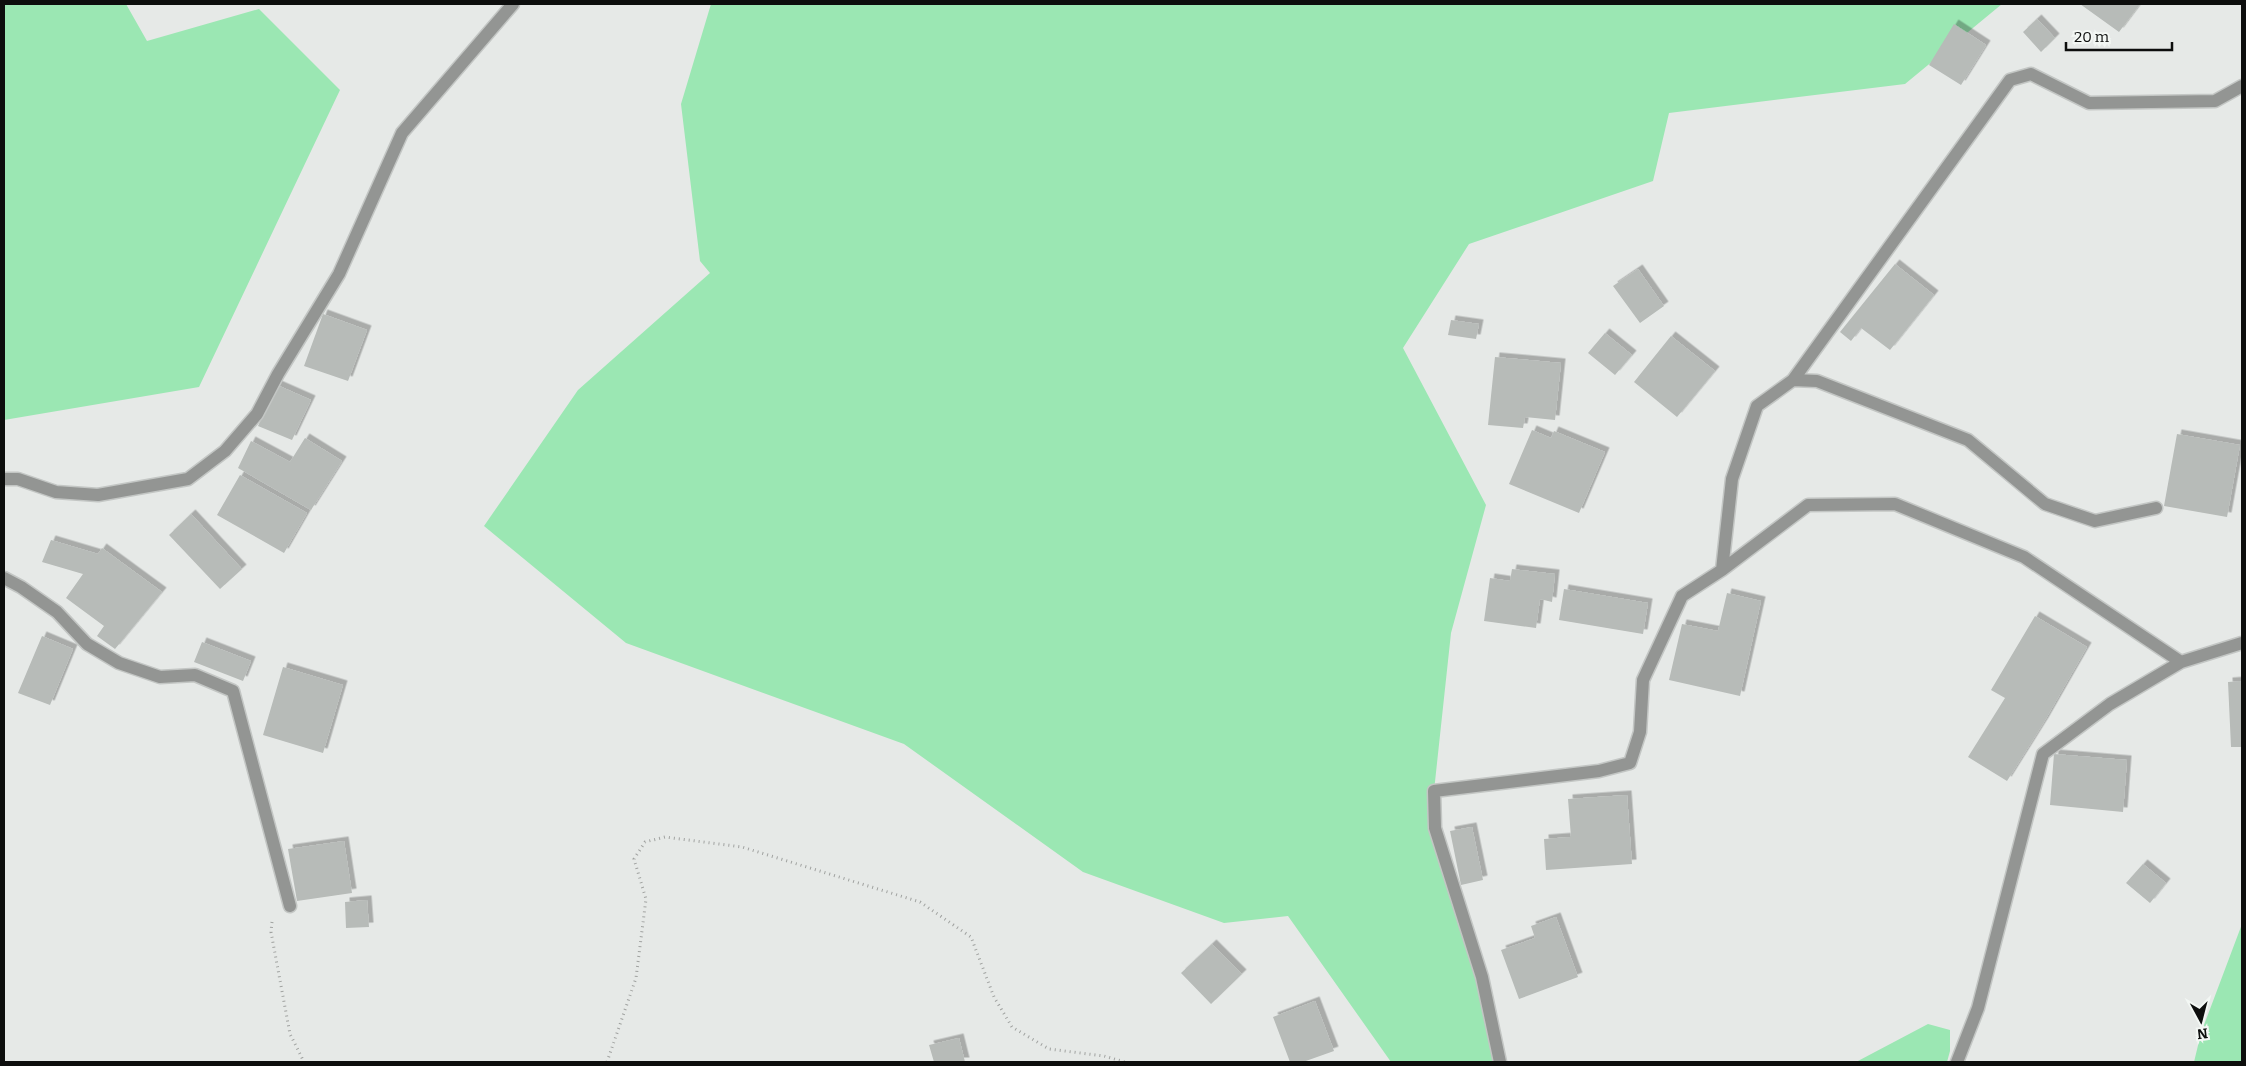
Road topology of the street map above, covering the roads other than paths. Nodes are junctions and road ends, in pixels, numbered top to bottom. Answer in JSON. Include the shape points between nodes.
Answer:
{"nodes":[{"id":1,"x":513,"y":4,"type":"edge"},
{"id":2,"x":2242,"y":86,"type":"edge"},
{"id":3,"x":1793,"y":380,"type":"junction"},
{"id":4,"x":4,"y":479,"type":"edge"},
{"id":5,"x":2156,"y":508,"type":"dead end"},
{"id":6,"x":1722,"y":570,"type":"junction"},
{"id":7,"x":4,"y":578,"type":"edge"},
{"id":8,"x":2242,"y":643,"type":"edge"},
{"id":9,"x":2181,"y":662,"type":"junction"},
{"id":10,"x":290,"y":906,"type":"road end"},
{"id":11,"x":1500,"y":1062,"type":"edge"},
{"id":12,"x":1958,"y":1062,"type":"edge"}],
"edges":[{"from":1,"to":4,"type":"street","via":[[402,133],[339,274],[257,414],[225,451],[188,479],[98,495],[56,492],[18,479]]},
{"from":2,"to":3,"type":"street","via":[[2215,101],[2089,103],[2031,74],[2010,80]]},
{"from":3,"to":5,"type":"street","via":[[1817,380],[1968,440],[2045,504],[2095,521]]},
{"from":3,"to":6,"type":"street","via":[[1756,406],[1732,479]]},
{"from":6,"to":9,"type":"street","via":[[1808,505],[1895,504],[2024,556]]},
{"from":6,"to":11,"type":"street","via":[[1682,596],[1664,630],[1643,680],[1640,732],[1630,763],[1599,771],[1434,791],[1435,828],[1482,977]]},
{"from":7,"to":10,"type":"street","via":[[57,612],[87,644],[119,662],[160,677],[195,675],[233,691]]},
{"from":8,"to":9,"type":"street"},
{"from":9,"to":12,"type":"street","via":[[2110,704],[2043,754],[1978,1008]]}]}
